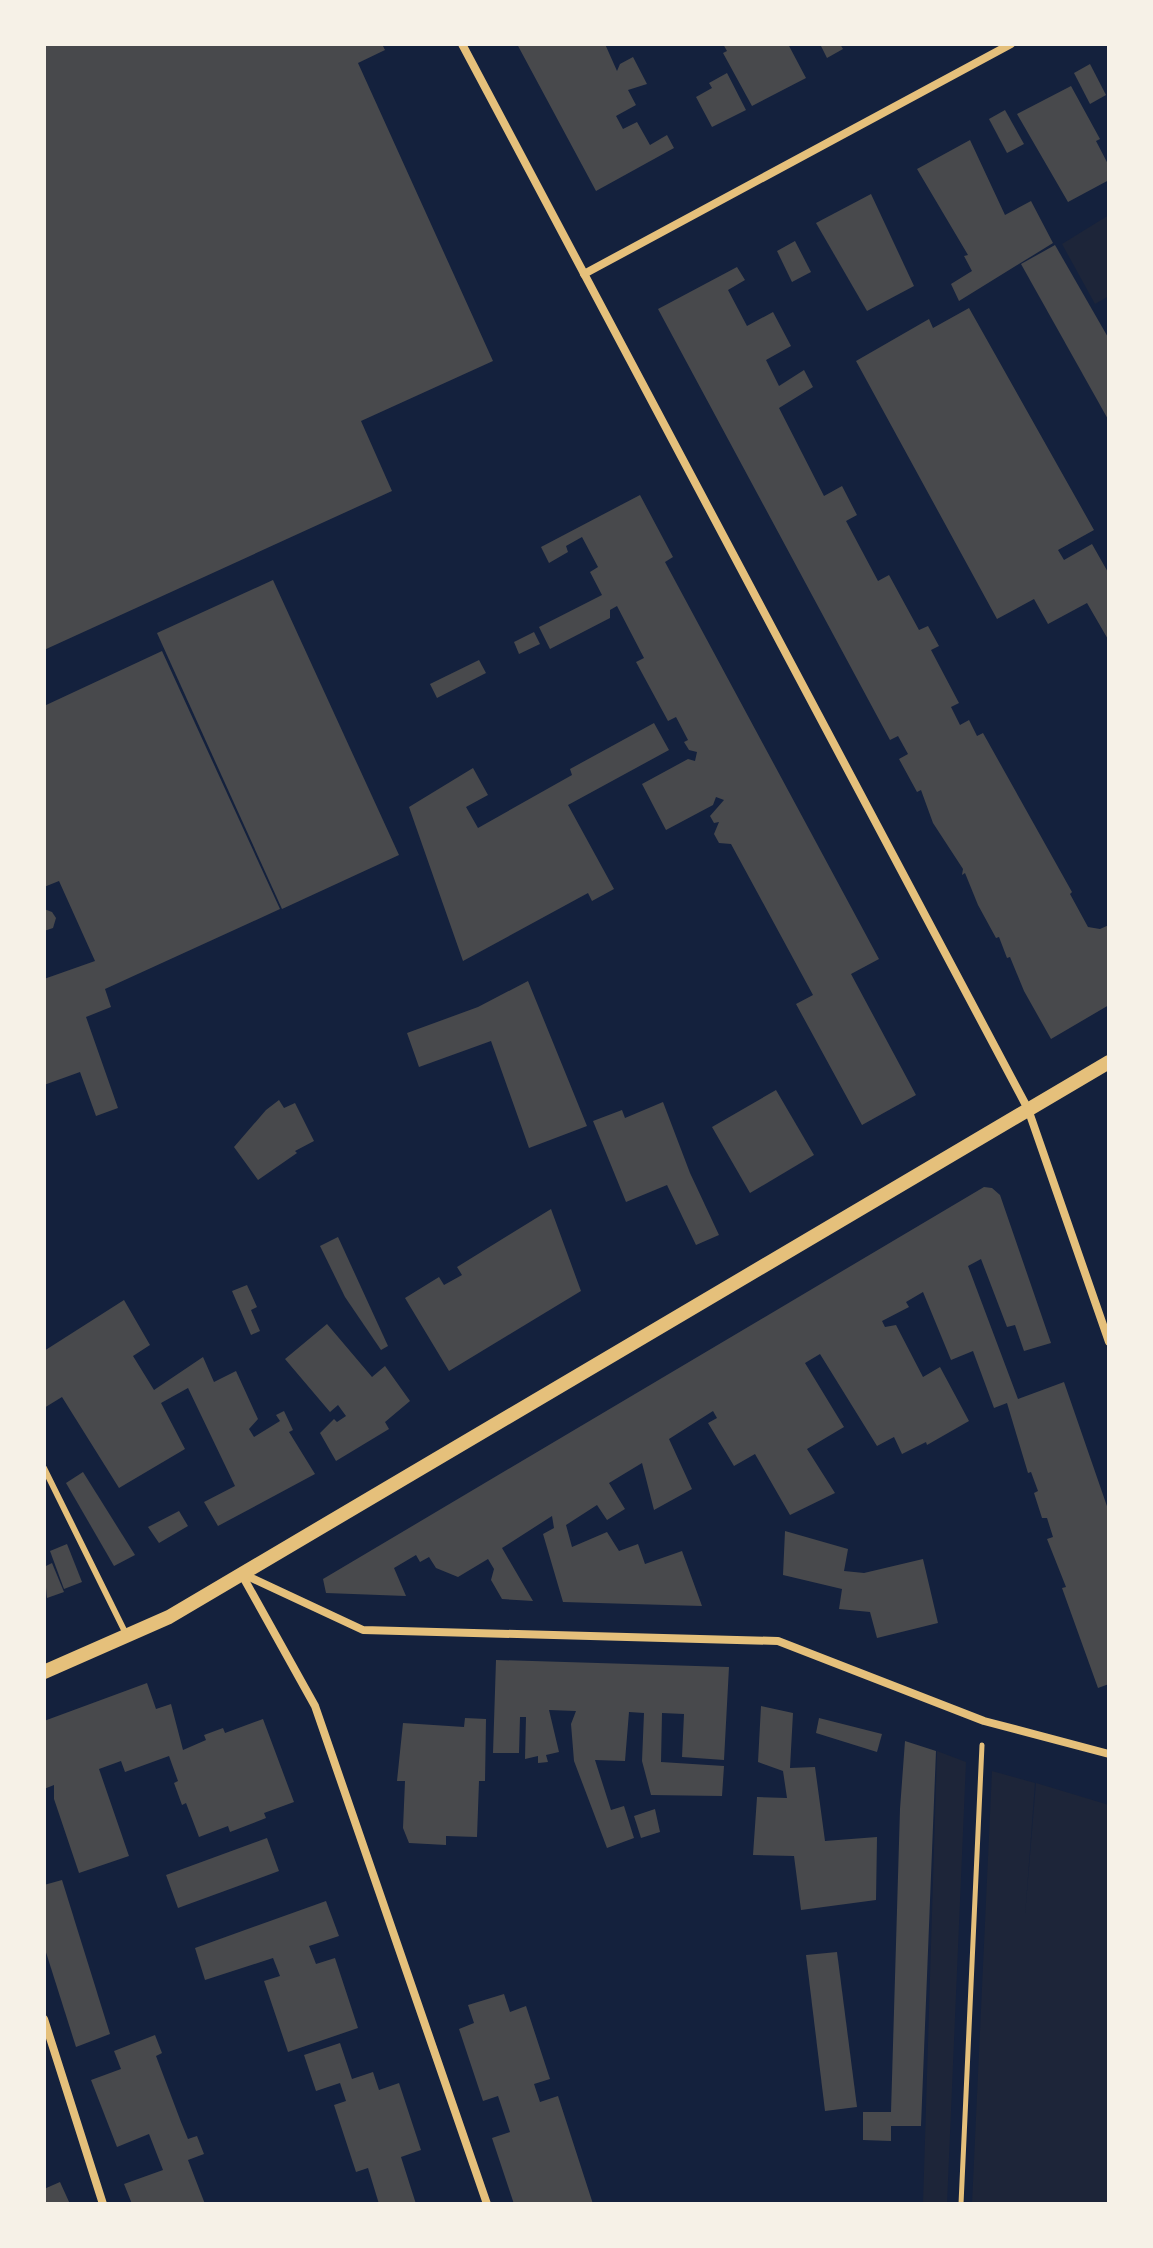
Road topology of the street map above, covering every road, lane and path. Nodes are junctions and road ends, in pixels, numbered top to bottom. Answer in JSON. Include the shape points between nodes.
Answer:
{"nodes":[{"id":1,"x":462,"y":44,"type":"edge"},
{"id":2,"x":1011,"y":44,"type":"edge"},
{"id":3,"x":584,"y":274,"type":"junction"},
{"id":4,"x":1109,"y":1062,"type":"edge"},
{"id":5,"x":1028,"y":1109,"type":"junction"},
{"id":6,"x":1109,"y":1342,"type":"edge"},
{"id":7,"x":44,"y":1468,"type":"edge"},
{"id":8,"x":242,"y":1574,"type":"junction"},
{"id":9,"x":127,"y":1636,"type":"junction"},
{"id":10,"x":44,"y":1672,"type":"edge"},
{"id":11,"x":984,"y":1721,"type":"junction"},
{"id":12,"x":1109,"y":1754,"type":"edge"},
{"id":13,"x":44,"y":2019,"type":"edge"},
{"id":14,"x":47,"y":2039,"type":"edge"},
{"id":15,"x":103,"y":2204,"type":"edge"},
{"id":16,"x":487,"y":2204,"type":"edge"},
{"id":17,"x":961,"y":2204,"type":"edge"}],
"edges":[{"from":1,"to":3,"type":"street"},
{"from":2,"to":3,"type":"street"},
{"from":3,"to":5,"type":"street"},
{"from":4,"to":5,"type":"street"},
{"from":5,"to":6,"type":"street"},
{"from":5,"to":8,"type":"street"},
{"from":7,"to":9,"type":"lane"},
{"from":8,"to":9,"type":"street"},
{"from":8,"to":11,"type":"street","via":[[363,1630],[778,1641]]},
{"from":8,"to":16,"type":"street","via":[[315,1706]]},
{"from":9,"to":10,"type":"street"},
{"from":11,"to":12,"type":"street"},
{"from":11,"to":17,"type":"path"},
{"from":13,"to":14,"type":"street"},
{"from":14,"to":15,"type":"street"}]}
